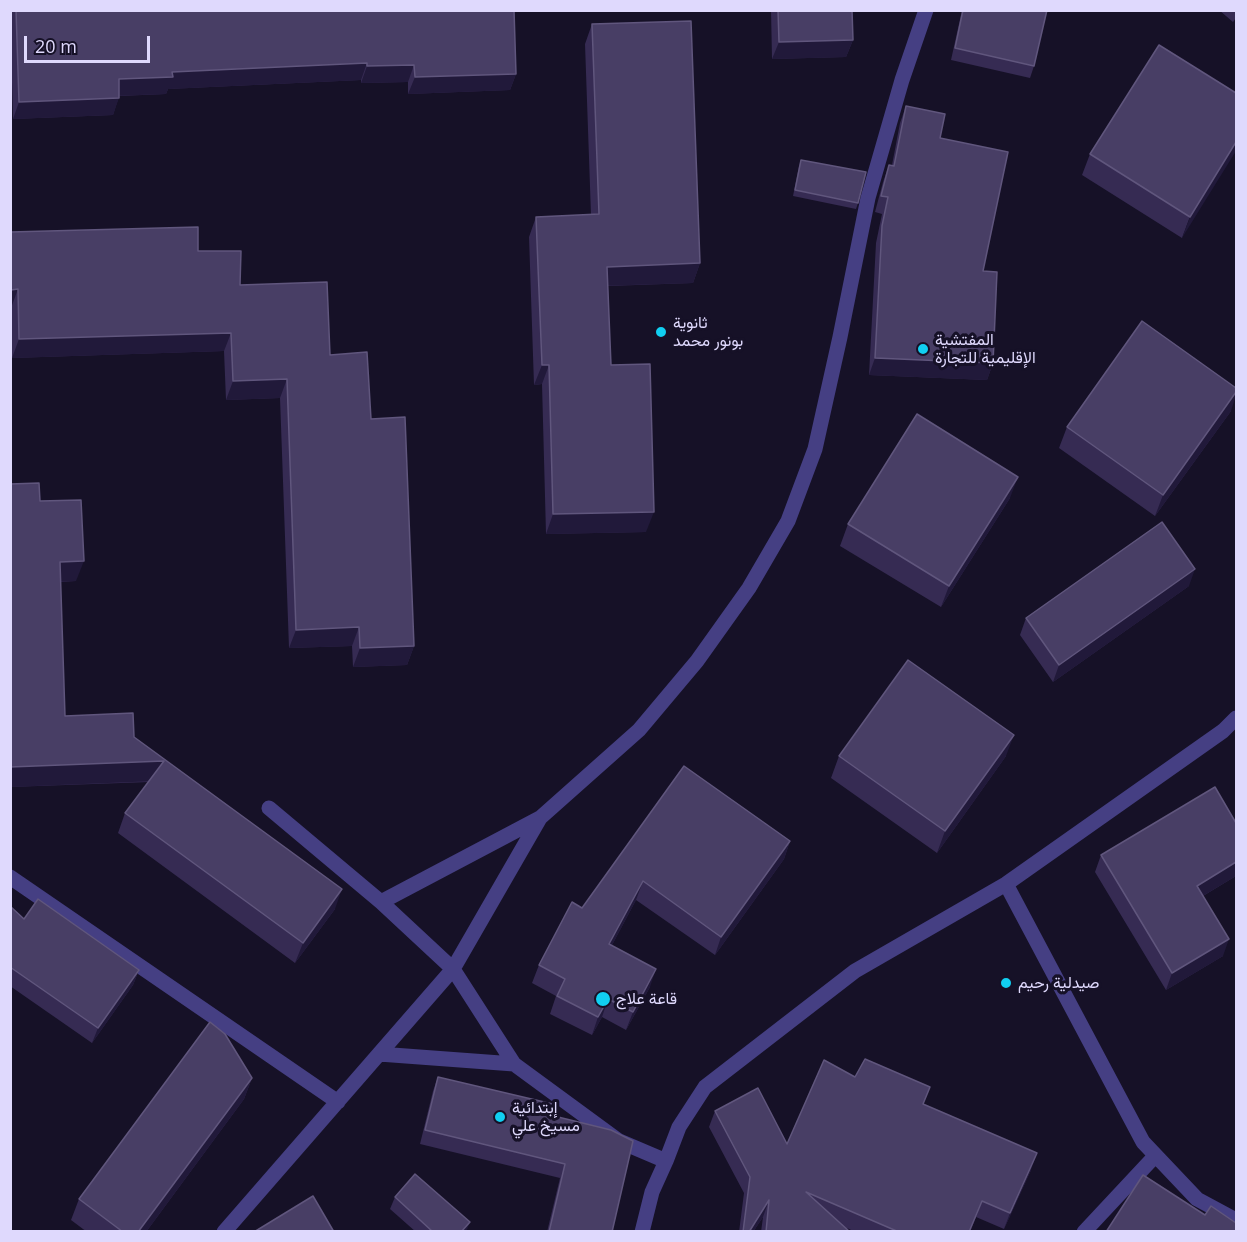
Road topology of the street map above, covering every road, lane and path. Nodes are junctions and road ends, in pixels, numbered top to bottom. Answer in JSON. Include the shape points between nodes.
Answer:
{"nodes":[{"id":1,"x":926,"y":10,"type":"edge"},
{"id":2,"x":1236,"y":718,"type":"edge"},
{"id":3,"x":269,"y":808,"type":"dead end"},
{"id":4,"x":540,"y":818,"type":"junction"},
{"id":5,"x":10,"y":877,"type":"edge"},
{"id":6,"x":1006,"y":884,"type":"junction"},
{"id":7,"x":381,"y":902,"type":"junction"},
{"id":8,"x":453,"y":969,"type":"junction"},
{"id":9,"x":379,"y":1054,"type":"junction"},
{"id":10,"x":514,"y":1064,"type":"junction"},
{"id":11,"x":338,"y":1102,"type":"junction"},
{"id":12,"x":1155,"y":1156,"type":"junction"},
{"id":13,"x":666,"y":1161,"type":"junction"},
{"id":14,"x":1236,"y":1220,"type":"edge"},
{"id":15,"x":224,"y":1232,"type":"edge"},
{"id":16,"x":642,"y":1232,"type":"edge"},
{"id":17,"x":1084,"y":1232,"type":"edge"}],
"edges":[{"from":1,"to":4,"type":"street","via":[[868,198],[815,449],[788,521],[749,588],[697,661],[639,730]]},
{"from":2,"to":6,"type":"street"},
{"from":3,"to":7,"type":"street"},
{"from":4,"to":7,"type":"street"},
{"from":4,"to":8,"type":"street"},
{"from":5,"to":11,"type":"street"},
{"from":6,"to":12,"type":"street","via":[[1143,1143]]},
{"from":6,"to":13,"type":"street","via":[[855,971],[705,1087],[679,1127]]},
{"from":7,"to":8,"type":"street"},
{"from":8,"to":9,"type":"street"},
{"from":8,"to":10,"type":"street"},
{"from":9,"to":10,"type":"street"},
{"from":9,"to":11,"type":"street"},
{"from":10,"to":13,"type":"street","via":[[619,1141]]},
{"from":11,"to":15,"type":"street"},
{"from":12,"to":14,"type":"street","via":[[1197,1199]]},
{"from":12,"to":17,"type":"street"},
{"from":13,"to":16,"type":"street","via":[[652,1192]]}]}
